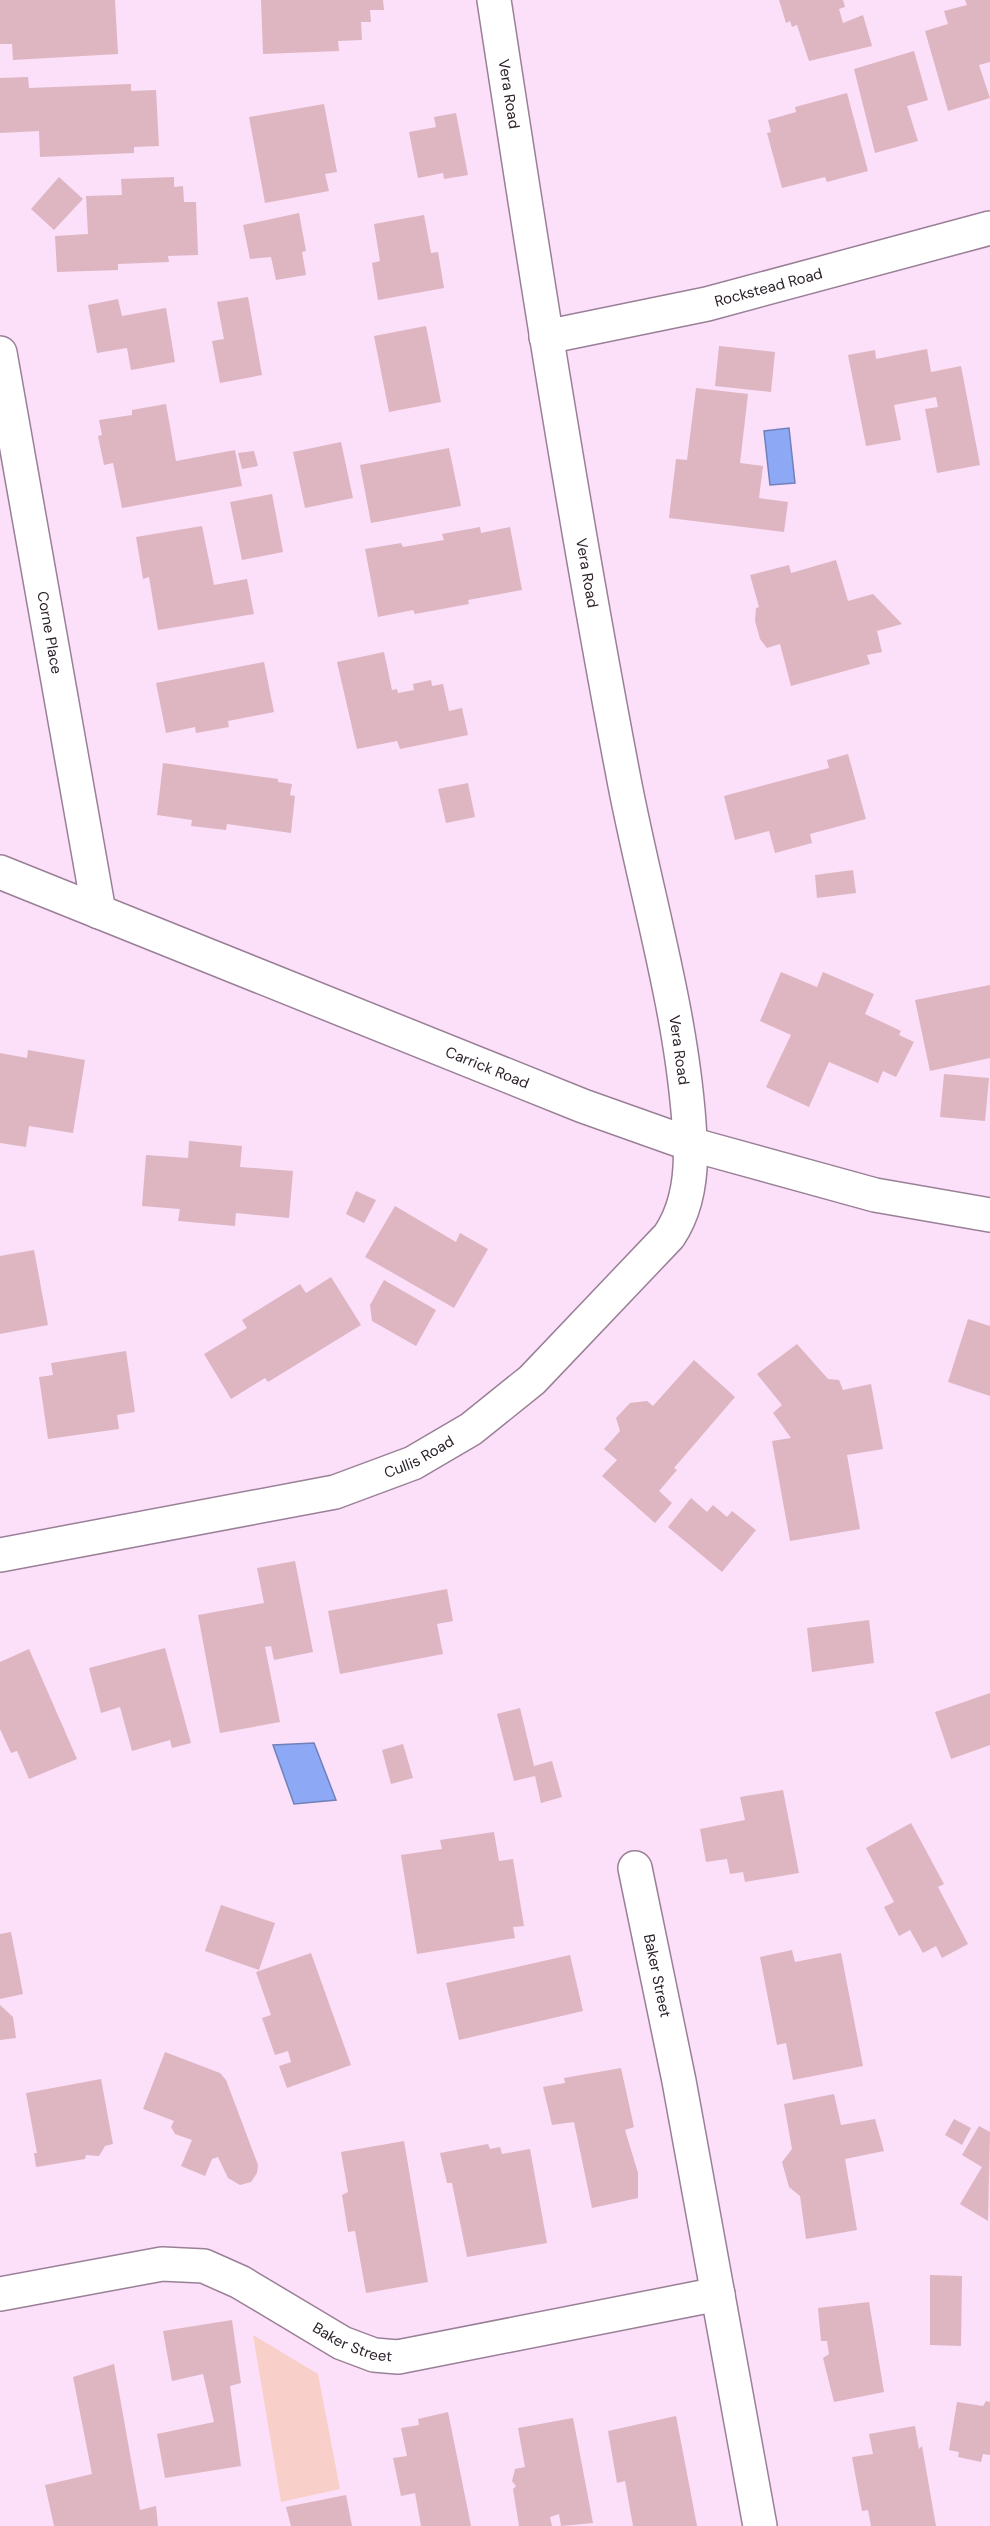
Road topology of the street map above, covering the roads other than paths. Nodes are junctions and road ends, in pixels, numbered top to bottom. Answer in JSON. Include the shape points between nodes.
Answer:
{"nodes":[{"id":1,"x":494,"y":0,"type":"edge"},
{"id":2,"x":990,"y":228,"type":"edge"},
{"id":3,"x":546,"y":337,"type":"junction"},
{"id":4,"x":0,"y":353,"type":"edge"},
{"id":5,"x":0,"y":872,"type":"edge"},
{"id":6,"x":99,"y":912,"type":"junction"},
{"id":7,"x":690,"y":1144,"type":"junction"},
{"id":8,"x":990,"y":1215,"type":"edge"},
{"id":9,"x":0,"y":1555,"type":"edge"},
{"id":10,"x":635,"y":1868,"type":"dead end"},
{"id":11,"x":0,"y":2294,"type":"edge"},
{"id":12,"x":718,"y":2294,"type":"junction"},
{"id":13,"x":760,"y":2526,"type":"edge"}],
"edges":[{"from":1,"to":3,"type":"street","name":"Vera Road"},
{"from":2,"to":3,"type":"street","name":"Rockstead Road","via":[[707,304]]},
{"from":3,"to":7,"type":"street","name":"Vera Road","via":[[625,786],[672,1006]]},
{"from":4,"to":6,"type":"street","name":"Corne Place"},
{"from":5,"to":6,"type":"street","name":"Carrick Road"},
{"from":6,"to":7,"type":"street","name":"Carrick Road","via":[[583,1106]]},
{"from":7,"to":8,"type":"street","name":"Carrick Road","via":[[875,1195]]},
{"from":7,"to":9,"type":"street","name":"Cullis Road","via":[[686,1197],[680,1219],[669,1236],[532,1380],[471,1429],[413,1463],[335,1492]]},
{"from":10,"to":12,"type":"street","name":"Baker Street","via":[[680,2081]]},
{"from":11,"to":12,"type":"street","name":"Baker Street","via":[[162,2264],[204,2266],[240,2282],[342,2343],[374,2355],[398,2356]]},
{"from":12,"to":13,"type":"street","name":"Baker Street"}]}
